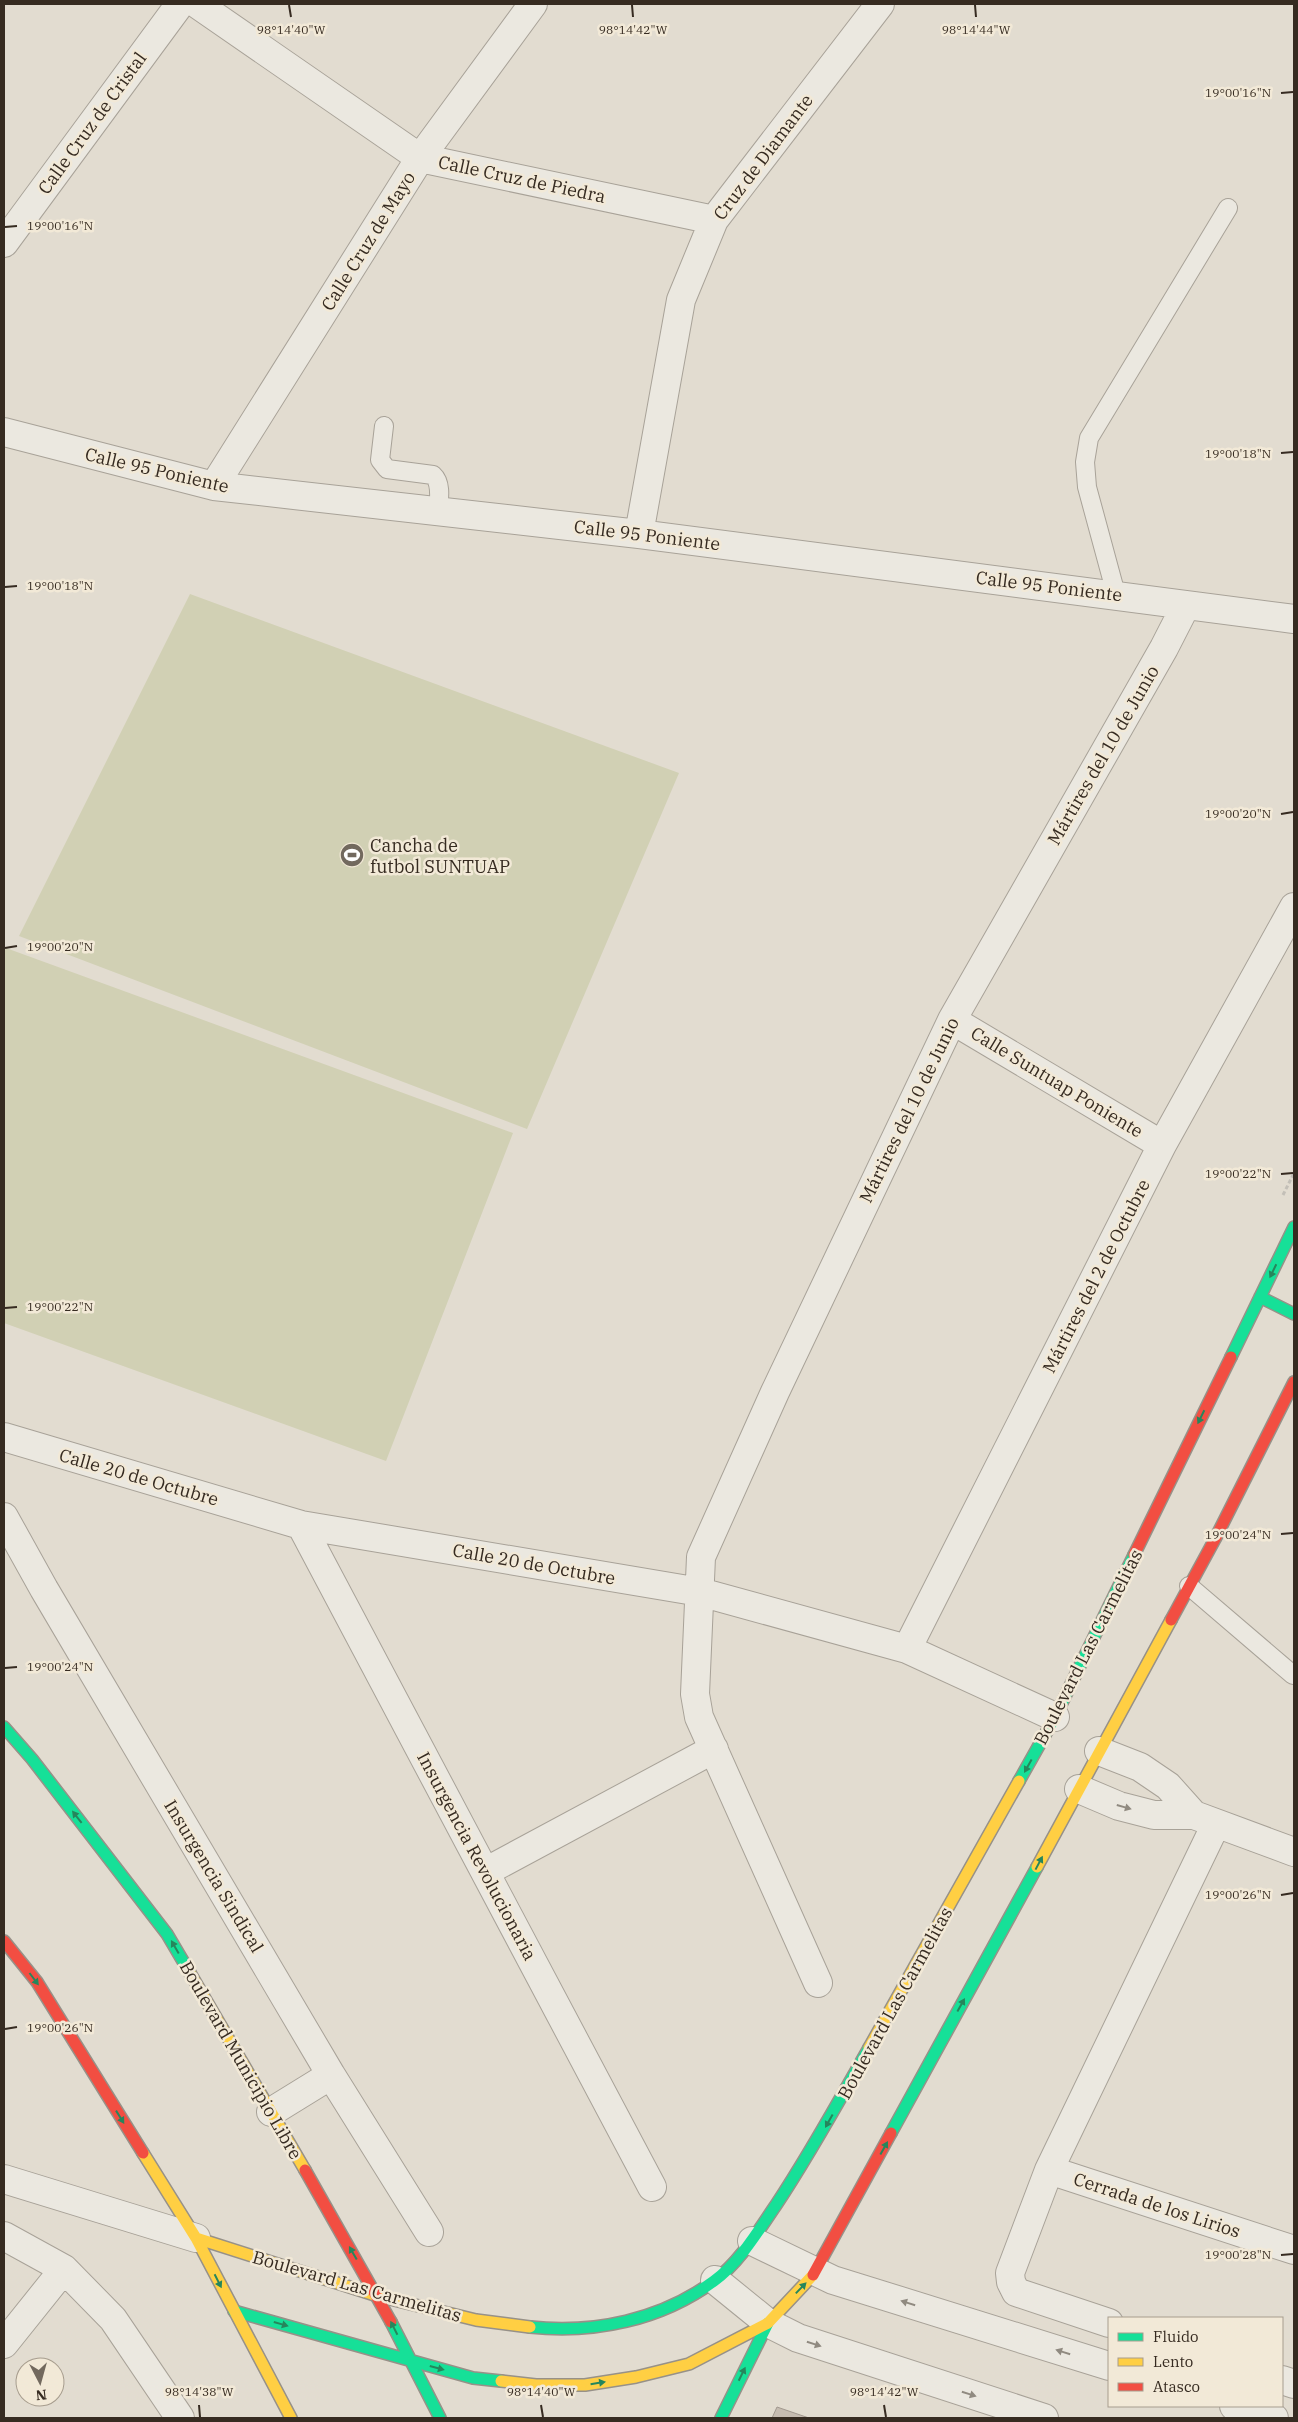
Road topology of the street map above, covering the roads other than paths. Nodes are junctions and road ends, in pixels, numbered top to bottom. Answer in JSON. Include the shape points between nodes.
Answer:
{"nodes":[{"id":1,"x":180,"y":4,"type":"edge"},
{"id":2,"x":196,"y":4,"type":"edge"},
{"id":3,"x":534,"y":4,"type":"edge"},
{"id":4,"x":880,"y":4,"type":"edge"},
{"id":5,"x":420,"y":158,"type":"junction"},
{"id":6,"x":1228,"y":208,"type":"dead end"},
{"id":7,"x":714,"y":220,"type":"junction"},
{"id":8,"x":4,"y":243,"type":"edge"},
{"id":9,"x":384,"y":426,"type":"dead end"},
{"id":10,"x":4,"y":432,"type":"edge"},
{"id":11,"x":214,"y":486,"type":"junction"},
{"id":12,"x":438,"y":511,"type":"junction"},
{"id":13,"x":639,"y":534,"type":"junction"},
{"id":14,"x":1116,"y":594,"type":"junction"},
{"id":15,"x":1186,"y":605,"type":"junction"},
{"id":16,"x":1294,"y":619,"type":"edge"},
{"id":17,"x":1294,"y":907,"type":"edge"},
{"id":18,"x":952,"y":1020,"type":"junction"},
{"id":19,"x":1162,"y":1145,"type":"junction"},
{"id":20,"x":1294,"y":1227,"type":"edge"},
{"id":21,"x":1260,"y":1297,"type":"junction"},
{"id":22,"x":1294,"y":1314,"type":"edge"},
{"id":23,"x":1294,"y":1382,"type":"edge"},
{"id":24,"x":4,"y":1437,"type":"edge"},
{"id":25,"x":4,"y":1517,"type":"edge"},
{"id":26,"x":301,"y":1525,"type":"junction"},
{"id":27,"x":1189,"y":1586,"type":"junction"},
{"id":28,"x":700,"y":1592,"type":"junction"},
{"id":29,"x":907,"y":1649,"type":"junction"},
{"id":30,"x":1292,"y":1675,"type":"dead end"},
{"id":31,"x":1055,"y":1717,"type":"junction"},
{"id":32,"x":4,"y":1727,"type":"edge"},
{"id":33,"x":714,"y":1749,"type":"junction"},
{"id":34,"x":1099,"y":1751,"type":"junction"},
{"id":35,"x":1079,"y":1789,"type":"junction"},
{"id":36,"x":1205,"y":1820,"type":"junction"},
{"id":37,"x":1294,"y":1852,"type":"edge"},
{"id":38,"x":485,"y":1872,"type":"junction"},
{"id":39,"x":4,"y":1941,"type":"edge"},
{"id":40,"x":818,"y":1983,"type":"dead end"},
{"id":41,"x":331,"y":2075,"type":"junction"},
{"id":42,"x":271,"y":2112,"type":"junction"},
{"id":43,"x":1049,"y":2170,"type":"junction"},
{"id":44,"x":4,"y":2179,"type":"edge"},
{"id":45,"x":652,"y":2187,"type":"dead end"},
{"id":46,"x":429,"y":2232,"type":"dead end"},
{"id":47,"x":4,"y":2236,"type":"edge"},
{"id":48,"x":196,"y":2238,"type":"junction"},
{"id":49,"x":752,"y":2241,"type":"junction"},
{"id":50,"x":1294,"y":2250,"type":"edge"},
{"id":51,"x":64,"y":2269,"type":"junction"},
{"id":52,"x":816,"y":2272,"type":"junction"},
{"id":53,"x":715,"y":2280,"type":"junction"},
{"id":54,"x":378,"y":2296,"type":"junction"},
{"id":55,"x":234,"y":2311,"type":"junction"},
{"id":56,"x":768,"y":2323,"type":"junction"},
{"id":57,"x":1108,"y":2323,"type":"edge"},
{"id":58,"x":4,"y":2344,"type":"edge"},
{"id":59,"x":411,"y":2362,"type":"junction"},
{"id":60,"x":1108,"y":2366,"type":"edge"},
{"id":61,"x":1237,"y":2407,"type":"edge"},
{"id":62,"x":180,"y":2418,"type":"edge"},
{"id":63,"x":291,"y":2418,"type":"edge"},
{"id":64,"x":440,"y":2418,"type":"edge"},
{"id":65,"x":721,"y":2418,"type":"edge"},
{"id":66,"x":1044,"y":2418,"type":"edge"},
{"id":67,"x":1274,"y":2418,"type":"edge"}],
"edges":[{"from":1,"to":8,"type":"street","name":"Calle Cruz de Cristal"},
{"from":2,"to":5,"type":"street","name":"Calle Cruz de Piedra"},
{"from":3,"to":5,"type":"street","name":"Calle Cruz de Mayo"},
{"from":4,"to":7,"type":"street","name":"Cruz de Diamante"},
{"from":5,"to":7,"type":"street","name":"Calle Cruz de Piedra"},
{"from":5,"to":11,"type":"street","name":"Calle Cruz de Mayo"},
{"from":6,"to":14,"type":"lane","via":[[1089,438],[1085,462],[1087,486]]},
{"from":7,"to":13,"type":"street","name":"Cruz de Diamante","via":[[681,300]]},
{"from":9,"to":12,"type":"lane","via":[[382,465],[387,469],[437,478]]},
{"from":10,"to":11,"type":"street","name":"Calle 95 Poniente"},
{"from":11,"to":12,"type":"street","name":"Calle 95 Poniente"},
{"from":12,"to":13,"type":"street","name":"Calle 95 Poniente"},
{"from":13,"to":14,"type":"street","name":"Calle 95 Poniente"},
{"from":14,"to":15,"type":"street","name":"Calle 95 Poniente"},
{"from":15,"to":16,"type":"street","name":"Calle 95 Poniente"},
{"from":15,"to":18,"type":"street","name":"Mártires del 10 de Junio"},
{"from":17,"to":19,"type":"street","name":"Mártires del 2 de Octubre"},
{"from":18,"to":19,"type":"street","name":"Calle Suntuap Poniente"},
{"from":18,"to":28,"type":"street","name":"Mártires del 10 de Junio","via":[[779,1383],[701,1557]]},
{"from":19,"to":29,"type":"street","name":"Mártires del 2 de Octubre"},
{"from":20,"to":21,"type":"main road","name":"Boulevard Las Carmelitas","one_way":true},
{"from":21,"to":22,"type":"main road"},
{"from":21,"to":31,"type":"main road","name":"Boulevard Las Carmelitas","one_way":true},
{"from":23,"to":27,"type":"main road"},
{"from":24,"to":26,"type":"street","name":"Calle 20 de Octubre"},
{"from":25,"to":41,"type":"street","name":"Insurgencia Sindical"},
{"from":26,"to":28,"type":"street","name":"Calle 20 de Octubre"},
{"from":26,"to":38,"type":"street","name":"Insurgencia Revolucionaria"},
{"from":27,"to":30,"type":"lane"},
{"from":27,"to":34,"type":"main road"},
{"from":28,"to":29,"type":"street","name":"Calle 20 de Octubre"},
{"from":28,"to":33,"type":"street","name":"Mártires del 10 de Junio","via":[[695,1694],[699,1717]]},
{"from":29,"to":31,"type":"street","name":"Calle 20 de Octubre"},
{"from":31,"to":49,"type":"main road","name":"Boulevard Las Carmelitas","one_way":true,"via":[[812,2150]]},
{"from":42,"to":32,"type":"main road","name":"Boulevard Municipio Libre","one_way":true,"via":[[167,1934]]},
{"from":33,"to":38,"type":"street"},
{"from":33,"to":40,"type":"street","name":"Mártires del 10 de Junio"},
{"from":34,"to":35,"type":"main road"},
{"from":34,"to":36,"type":"street","via":[[1140,1767],[1168,1786]]},
{"from":35,"to":36,"type":"street","one_way":true,"via":[[1119,1806],[1154,1815]]},
{"from":52,"to":35,"type":"main road","one_way":true},
{"from":36,"to":37,"type":"street"},
{"from":36,"to":43,"type":"street"},
{"from":38,"to":45,"type":"street","name":"Insurgencia Revolucionaria"},
{"from":39,"to":48,"type":"main road","one_way":true,"via":[[37,1982]]},
{"from":41,"to":42,"type":"street"},
{"from":41,"to":46,"type":"street","name":"Insurgencia Sindical"},
{"from":54,"to":42,"type":"main road","name":"Boulevard Municipio Libre","one_way":true},
{"from":43,"to":50,"type":"street","name":"Cerrada de los Lirios"},
{"from":43,"to":57,"type":"street","via":[[1010,2273],[1011,2282],[1016,2292]]},
{"from":44,"to":48,"type":"street"},
{"from":47,"to":51,"type":"street"},
{"from":48,"to":54,"type":"main road","name":"Boulevard Las Carmelitas"},
{"from":48,"to":55,"type":"main road","one_way":true},
{"from":49,"to":52,"type":"street"},
{"from":49,"to":53,"type":"main road","name":"Boulevard Las Carmelitas"},
{"from":51,"to":58,"type":"street"},
{"from":51,"to":62,"type":"street","via":[[113,2319]]},
{"from":56,"to":52,"type":"main road","one_way":true},
{"from":60,"to":52,"type":"street","one_way":true},
{"from":53,"to":54,"type":"main road","name":"Boulevard Las Carmelitas","via":[[681,2302],[632,2321],[593,2328],[550,2329],[476,2320]]},
{"from":53,"to":56,"type":"street"},
{"from":59,"to":54,"type":"main road","name":"Boulevard Municipio Libre","one_way":true},
{"from":55,"to":59,"type":"main road","one_way":true},
{"from":55,"to":63,"type":"main road"},
{"from":59,"to":56,"type":"main road","one_way":true,"via":[[473,2378],[536,2385],[585,2385],[636,2378],[689,2364]]},
{"from":65,"to":56,"type":"main road","one_way":true},
{"from":56,"to":66,"type":"street","one_way":true,"via":[[798,2338]]},
{"from":59,"to":64,"type":"main road","name":"Boulevard Municipio Libre"},
{"from":61,"to":67,"type":"street"}]}
